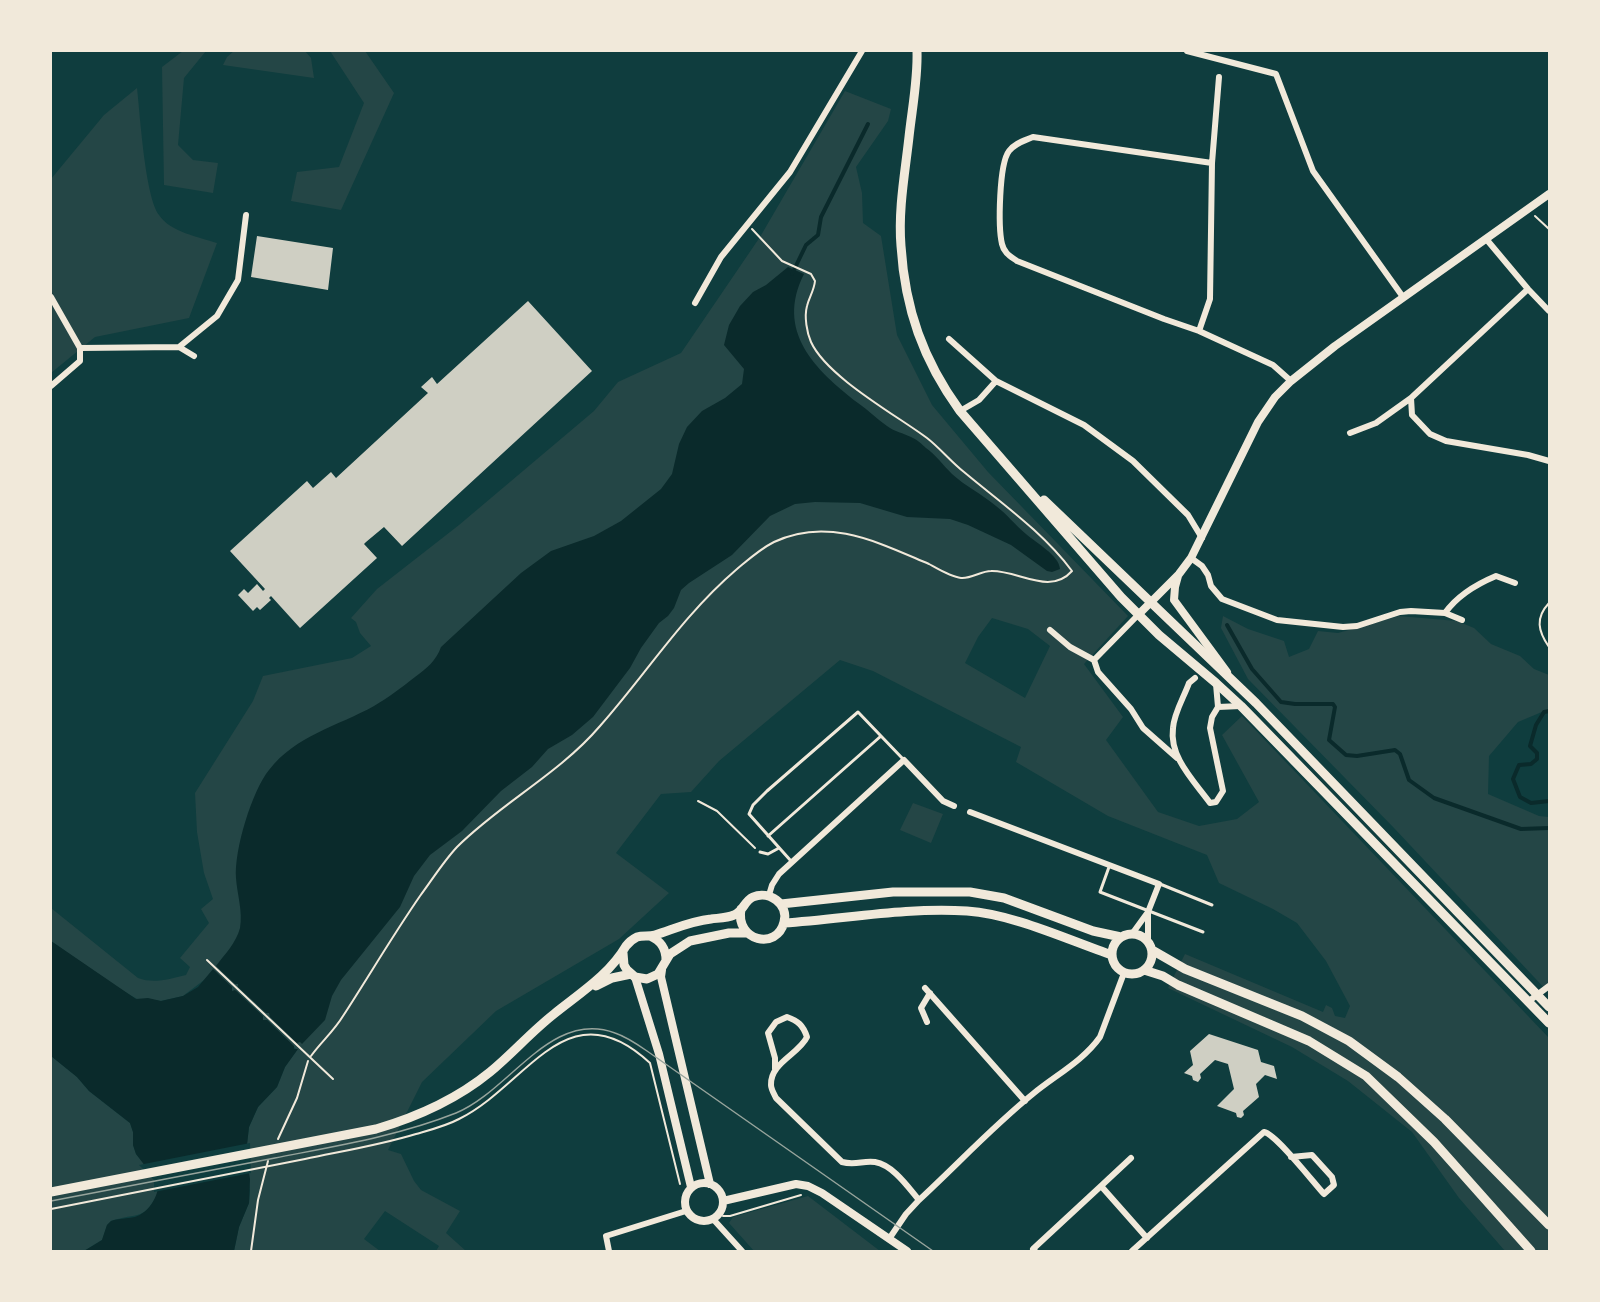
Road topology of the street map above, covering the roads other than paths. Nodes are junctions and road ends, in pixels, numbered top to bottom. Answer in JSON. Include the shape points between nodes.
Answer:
{"nodes":[{"id":1,"x":862,"y":51,"type":"edge"},
{"id":2,"x":917,"y":51,"type":"edge"},
{"id":3,"x":1187,"y":51,"type":"edge"},
{"id":4,"x":1219,"y":77,"type":"dead end"},
{"id":5,"x":1212,"y":163,"type":"junction"},
{"id":6,"x":1549,"y":194,"type":"edge"},
{"id":7,"x":246,"y":215,"type":"dead end"},
{"id":8,"x":1487,"y":240,"type":"junction"},
{"id":9,"x":1528,"y":289,"type":"junction"},
{"id":10,"x":51,"y":297,"type":"edge"},
{"id":11,"x":1403,"y":297,"type":"junction"},
{"id":12,"x":694,"y":303,"type":"dead end"},
{"id":13,"x":1549,"y":311,"type":"edge"},
{"id":14,"x":1199,"y":331,"type":"junction"},
{"id":15,"x":949,"y":339,"type":"dead end"},
{"id":16,"x":179,"y":347,"type":"junction"},
{"id":17,"x":80,"y":348,"type":"junction"},
{"id":18,"x":194,"y":356,"type":"dead end"},
{"id":19,"x":996,"y":381,"type":"junction"},
{"id":20,"x":1291,"y":381,"type":"junction"},
{"id":21,"x":51,"y":386,"type":"edge"},
{"id":22,"x":1411,"y":398,"type":"junction"},
{"id":23,"x":960,"y":411,"type":"junction"},
{"id":24,"x":1350,"y":433,"type":"dead end"},
{"id":25,"x":999,"y":456,"type":"junction"},
{"id":26,"x":1549,"y":462,"type":"edge"},
{"id":27,"x":1202,"y":539,"type":"junction"},
{"id":28,"x":1191,"y":558,"type":"junction"},
{"id":29,"x":1179,"y":574,"type":"junction"},
{"id":30,"x":1515,"y":583,"type":"dead end"},
{"id":31,"x":1150,"y":603,"type":"junction"},
{"id":32,"x":1445,"y":613,"type":"junction"},
{"id":33,"x":1138,"y":615,"type":"junction"},
{"id":34,"x":1461,"y":620,"type":"dead end"},
{"id":35,"x":1050,"y":630,"type":"dead end"},
{"id":36,"x":1094,"y":660,"type":"junction"},
{"id":37,"x":1195,"y":678,"type":"dead end"},
{"id":38,"x":1233,"y":680,"type":"junction"},
{"id":39,"x":1216,"y":683,"type":"junction"},
{"id":40,"x":1241,"y":706,"type":"junction"},
{"id":41,"x":1218,"y":707,"type":"junction"},
{"id":42,"x":881,"y":736,"type":"junction"},
{"id":43,"x":904,"y":760,"type":"junction"},
{"id":44,"x":1179,"y":761,"type":"junction"},
{"id":45,"x":954,"y":806,"type":"dead end"},
{"id":46,"x":970,"y":812,"type":"dead end"},
{"id":47,"x":768,"y":836,"type":"junction"},
{"id":48,"x":779,"y":848,"type":"junction"},
{"id":49,"x":760,"y":852,"type":"road end"},
{"id":50,"x":792,"y":862,"type":"junction"},
{"id":51,"x":1110,"y":865,"type":"junction"},
{"id":52,"x":1158,"y":884,"type":"junction"},
{"id":53,"x":769,"y":896,"type":"junction"},
{"id":54,"x":781,"y":904,"type":"junction"},
{"id":55,"x":1212,"y":905,"type":"dead end"},
{"id":56,"x":741,"y":909,"type":"junction"},
{"id":57,"x":1148,"y":912,"type":"junction"},
{"id":58,"x":784,"y":923,"type":"junction"},
{"id":59,"x":1203,"y":932,"type":"dead end"},
{"id":60,"x":747,"y":933,"type":"junction"},
{"id":61,"x":1132,"y":934,"type":"junction"},
{"id":62,"x":650,"y":936,"type":"junction"},
{"id":63,"x":1120,"y":937,"type":"junction"},
{"id":64,"x":1150,"y":946,"type":"junction"},
{"id":65,"x":623,"y":953,"type":"junction"},
{"id":66,"x":1112,"y":955,"type":"junction"},
{"id":67,"x":666,"y":960,"type":"junction"},
{"id":68,"x":662,"y":970,"type":"junction"},
{"id":69,"x":1144,"y":970,"type":"junction"},
{"id":70,"x":1124,"y":973,"type":"junction"},
{"id":71,"x":633,"y":976,"type":"junction"},
{"id":72,"x":1549,"y":986,"type":"edge"},
{"id":73,"x":585,"y":990,"type":"junction"},
{"id":74,"x":1537,"y":995,"type":"junction"},
{"id":75,"x":1529,"y":1002,"type":"junction"},
{"id":76,"x":1549,"y":1007,"type":"edge"},
{"id":77,"x":927,"y":1022,"type":"dead end"},
{"id":78,"x":1549,"y":1023,"type":"edge"},
{"id":79,"x":775,"y":1069,"type":"junction"},
{"id":80,"x":1025,"y":1101,"type":"junction"},
{"id":81,"x":1291,"y":1157,"type":"junction"},
{"id":82,"x":1131,"y":1158,"type":"dead end"},
{"id":83,"x":710,"y":1184,"type":"junction"},
{"id":84,"x":1101,"y":1186,"type":"junction"},
{"id":85,"x":688,"y":1190,"type":"junction"},
{"id":86,"x":51,"y":1192,"type":"edge"},
{"id":87,"x":919,"y":1200,"type":"junction"},
{"id":88,"x":723,"y":1201,"type":"junction"},
{"id":89,"x":686,"y":1211,"type":"junction"},
{"id":90,"x":715,"y":1217,"type":"junction"},
{"id":91,"x":1549,"y":1225,"type":"edge"},
{"id":92,"x":1147,"y":1238,"type":"junction"},
{"id":93,"x":889,"y":1239,"type":"junction"},
{"id":94,"x":609,"y":1251,"type":"edge"},
{"id":95,"x":742,"y":1251,"type":"edge"},
{"id":96,"x":907,"y":1251,"type":"edge"},
{"id":97,"x":1035,"y":1251,"type":"edge"},
{"id":98,"x":1132,"y":1251,"type":"edge"},
{"id":99,"x":1531,"y":1251,"type":"edge"}],
"edges":[{"from":1,"to":12,"type":"street","via":[[790,172],[721,258]]},
{"from":2,"to":23,"type":"main road","via":[[901,209],[903,265],[923,350]]},
{"from":3,"to":11,"type":"street","via":[[1276,74],[1313,171]]},
{"from":4,"to":5,"type":"street"},
{"from":5,"to":14,"type":"street","via":[[1210,298]]},
{"from":5,"to":14,"type":"street","via":[[1033,137],[1015,145],[1002,166],[1000,222],[1006,254]]},
{"from":6,"to":8,"type":"street"},
{"from":7,"to":16,"type":"street","via":[[238,280],[217,316]]},
{"from":8,"to":9,"type":"street"},
{"from":8,"to":11,"type":"street"},
{"from":9,"to":13,"type":"street"},
{"from":9,"to":22,"type":"street"},
{"from":10,"to":17,"type":"street"},
{"from":11,"to":20,"type":"street"},
{"from":14,"to":20,"type":"street","via":[[1273,365]]},
{"from":15,"to":19,"type":"street"},
{"from":16,"to":17,"type":"street"},
{"from":16,"to":18,"type":"street"},
{"from":17,"to":21,"type":"street","via":[[80,361]]},
{"from":19,"to":23,"type":"street","via":[[979,400]]},
{"from":19,"to":27,"type":"street","via":[[1084,425],[1133,461],[1188,515]]},
{"from":20,"to":27,"type":"street","via":[[1258,422]]},
{"from":22,"to":24,"type":"street","via":[[1376,423]]},
{"from":22,"to":26,"type":"street","via":[[1412,415],[1431,434],[1446,441]]},
{"from":23,"to":25,"type":"main road"},
{"from":25,"to":31,"type":"main road"},
{"from":25,"to":33,"type":"main road"},
{"from":27,"to":28,"type":"street"},
{"from":28,"to":29,"type":"street"},
{"from":28,"to":32,"type":"street","via":[[1202,566],[1222,599],[1277,620],[1343,627],[1400,612]]},
{"from":29,"to":31,"type":"street"},
{"from":29,"to":38,"type":"street","via":[[1174,600]]},
{"from":30,"to":32,"type":"street","via":[[1496,576],[1479,583]]},
{"from":31,"to":33,"type":"street"},
{"from":31,"to":38,"type":"main road"},
{"from":32,"to":34,"type":"street"},
{"from":33,"to":36,"type":"street"},
{"from":33,"to":39,"type":"main road"},
{"from":35,"to":36,"type":"street"},
{"from":36,"to":44,"type":"street","via":[[1098,672],[1143,728]]},
{"from":37,"to":44,"type":"street","via":[[1188,683],[1173,726]]},
{"from":38,"to":74,"type":"main road"},
{"from":39,"to":40,"type":"main road"},
{"from":39,"to":41,"type":"street"},
{"from":40,"to":41,"type":"street"},
{"from":40,"to":75,"type":"main road"},
{"from":41,"to":44,"type":"street","via":[[1210,728],[1223,791],[1220,799],[1210,803]]},
{"from":42,"to":43,"type":"lane"},
{"from":42,"to":47,"type":"lane"},
{"from":42,"to":47,"type":"lane","via":[[858,712],[767,791],[749,814]]},
{"from":43,"to":45,"type":"street","via":[[943,801]]},
{"from":43,"to":50,"type":"street"},
{"from":46,"to":51,"type":"street"},
{"from":47,"to":48,"type":"lane"},
{"from":48,"to":49,"type":"lane","via":[[768,854]]},
{"from":48,"to":50,"type":"lane"},
{"from":50,"to":53,"type":"street","via":[[776,879]]},
{"from":51,"to":52,"type":"street"},
{"from":51,"to":57,"type":"lane","via":[[1100,892]]},
{"from":52,"to":55,"type":"lane"},
{"from":52,"to":57,"type":"street"},
{"from":53,"to":54,"type":"main road"},
{"from":53,"to":56,"type":"main road","via":[[756,896]]},
{"from":54,"to":58,"type":"main road"},
{"from":54,"to":63,"type":"main road","via":[[893,892],[970,892],[1004,898]]},
{"from":56,"to":60,"type":"main road","via":[[741,922]]},
{"from":56,"to":62,"type":"main road","via":[[732,916],[693,921]]},
{"from":57,"to":59,"type":"lane"},
{"from":57,"to":61,"type":"street"},
{"from":57,"to":64,"type":"street"},
{"from":58,"to":60,"type":"main road","via":[[768,939]]},
{"from":58,"to":66,"type":"main road","via":[[896,911],[969,911],[1009,919]]},
{"from":60,"to":67,"type":"main road","via":[[690,941]]},
{"from":61,"to":63,"type":"main road"},
{"from":61,"to":64,"type":"main road","via":[[1141,936]]},
{"from":62,"to":65,"type":"main road","via":[[630,941]]},
{"from":62,"to":67,"type":"main road","via":[[661,942]]},
{"from":63,"to":66,"type":"main road"},
{"from":64,"to":69,"type":"main road","via":[[1151,961]]},
{"from":64,"to":91,"type":"main road","via":[[1185,969],[1302,1016],[1349,1041],[1445,1119]]},
{"from":65,"to":71,"type":"main road","via":[[624,965]]},
{"from":65,"to":73,"type":"main road"},
{"from":66,"to":70,"type":"main road"},
{"from":67,"to":68,"type":"main road"},
{"from":68,"to":71,"type":"main road","via":[[647,979]]},
{"from":68,"to":83,"type":"street"},
{"from":69,"to":70,"type":"main road"},
{"from":69,"to":99,"type":"main road","via":[[1309,1041],[1366,1076],[1434,1142]]},
{"from":70,"to":80,"type":"street","via":[[1096,1043]]},
{"from":71,"to":73,"type":"main road","via":[[612,978]]},
{"from":71,"to":85,"type":"street","via":[[659,1054]]},
{"from":72,"to":74,"type":"street"},
{"from":73,"to":86,"type":"main road","via":[[473,1085],[396,1124]]},
{"from":74,"to":75,"type":"street"},
{"from":74,"to":76,"type":"main road"},
{"from":75,"to":78,"type":"main road"},
{"from":77,"to":80,"type":"street","via":[[921,1008],[927,991]]},
{"from":79,"to":79,"type":"street","via":[[807,1037],[798,1021],[787,1017],[776,1022],[768,1034]]},
{"from":79,"to":87,"type":"street","via":[[771,1085],[776,1098],[842,1162],[883,1165]]},
{"from":80,"to":87,"type":"street"},
{"from":81,"to":81,"type":"street","via":[[1312,1155],[1332,1177],[1334,1185],[1323,1194]]},
{"from":81,"to":92,"type":"street","via":[[1264,1132]]},
{"from":82,"to":84,"type":"street"},
{"from":83,"to":85,"type":"street","via":[[697,1184]]},
{"from":83,"to":88,"type":"street","via":[[717,1187]]},
{"from":84,"to":92,"type":"street"},
{"from":84,"to":97,"type":"street"},
{"from":85,"to":89,"type":"street"},
{"from":87,"to":93,"type":"street"},
{"from":88,"to":90,"type":"street"},
{"from":88,"to":93,"type":"street","via":[[796,1184],[808,1186]]},
{"from":89,"to":90,"type":"street","via":[[696,1220]]},
{"from":89,"to":94,"type":"street","via":[[606,1236]]},
{"from":90,"to":95,"type":"street"},
{"from":92,"to":98,"type":"street"},
{"from":93,"to":96,"type":"street"}]}
